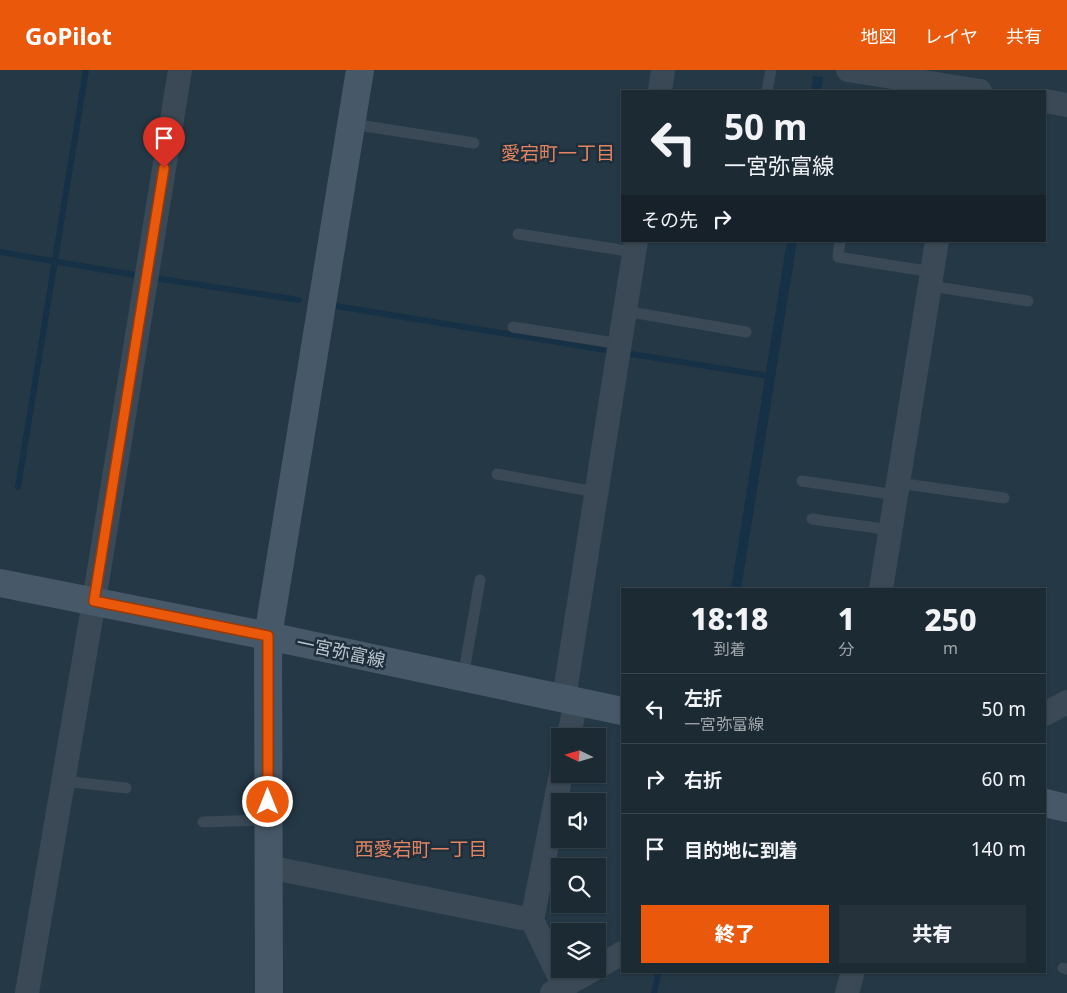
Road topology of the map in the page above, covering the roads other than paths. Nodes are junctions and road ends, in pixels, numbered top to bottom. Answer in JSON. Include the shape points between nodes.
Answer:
{"nodes":[{"id":1,"x":180,"y":70,"type":"edge"},
{"id":2,"x":360,"y":70,"type":"edge"},
{"id":3,"x":663,"y":70,"type":"edge"},
{"id":4,"x":771,"y":70,"type":"edge"},
{"id":5,"x":848,"y":70,"type":"edge"},
{"id":6,"x":967,"y":85,"type":"edge"},
{"id":7,"x":660,"y":90,"type":"edge"},
{"id":8,"x":767,"y":90,"type":"edge"},
{"id":9,"x":1046,"y":101,"type":"edge"},
{"id":10,"x":1067,"y":105,"type":"edge"},
{"id":11,"x":352,"y":124,"type":"junction"},
{"id":12,"x":474,"y":143,"type":"dead end"},
{"id":13,"x":518,"y":234,"type":"dead end"},
{"id":14,"x":840,"y":242,"type":"edge"},
{"id":15,"x":937,"y":242,"type":"edge"},
{"id":16,"x":635,"y":247,"type":"edge"},
{"id":17,"x":931,"y":279,"type":"junction"},
{"id":18,"x":1028,"y":301,"type":"dead end"},
{"id":19,"x":625,"y":311,"type":"junction"},
{"id":20,"x":513,"y":326,"type":"dead end"},
{"id":21,"x":746,"y":332,"type":"dead end"},
{"id":22,"x":620,"y":344,"type":"junction"},
{"id":23,"x":497,"y":474,"type":"dead end"},
{"id":24,"x":802,"y":481,"type":"dead end"},
{"id":25,"x":897,"y":489,"type":"junction"},
{"id":26,"x":596,"y":492,"type":"junction"},
{"id":27,"x":1004,"y":498,"type":"dead end"},
{"id":28,"x":812,"y":519,"type":"dead end"},
{"id":29,"x":891,"y":530,"type":"junction"},
{"id":30,"x":480,"y":580,"type":"dead end"},
{"id":31,"x":0,"y":583,"type":"edge"},
{"id":32,"x":881,"y":588,"type":"edge"},
{"id":33,"x":94,"y":601,"type":"junction"},
{"id":34,"x":268,"y":636,"type":"junction"},
{"id":35,"x":463,"y":677,"type":"junction"},
{"id":36,"x":570,"y":700,"type":"junction"},
{"id":37,"x":1067,"y":702,"type":"edge"},
{"id":38,"x":621,"y":711,"type":"edge"},
{"id":39,"x":1046,"y":713,"type":"edge"},
{"id":40,"x":569,"y":728,"type":"edge"},
{"id":41,"x":63,"y":781,"type":"junction"},
{"id":42,"x":560,"y":783,"type":"edge"},
{"id":43,"x":126,"y":788,"type":"dead end"},
{"id":44,"x":1046,"y":803,"type":"edge"},
{"id":45,"x":1067,"y":808,"type":"edge"},
{"id":46,"x":268,"y":820,"type":"junction"},
{"id":47,"x":203,"y":822,"type":"dead end"},
{"id":48,"x":268,"y":867,"type":"junction"},
{"id":49,"x":532,"y":920,"type":"junction"},
{"id":50,"x":621,"y":954,"type":"edge"},
{"id":51,"x":606,"y":962,"type":"edge"},
{"id":52,"x":852,"y":973,"type":"edge"},
{"id":53,"x":578,"y":978,"type":"edge"},
{"id":54,"x":558,"y":989,"type":"edge"},
{"id":55,"x":27,"y":993,"type":"edge"},
{"id":56,"x":269,"y":993,"type":"edge"},
{"id":57,"x":847,"y":993,"type":"edge"}],
"edges":[{"from":1,"to":33,"type":"street"},
{"from":2,"to":11,"type":"street"},
{"from":3,"to":7,"type":"street"},
{"from":4,"to":8,"type":"lane"},
{"from":5,"to":6,"type":"street"},
{"from":9,"to":10,"type":"street"},
{"from":11,"to":12,"type":"lane"},
{"from":11,"to":34,"type":"street"},
{"from":13,"to":16,"type":"lane"},
{"from":14,"to":17,"type":"lane","via":[[838,257]]},
{"from":15,"to":17,"type":"street"},
{"from":16,"to":19,"type":"street"},
{"from":17,"to":18,"type":"lane"},
{"from":17,"to":25,"type":"street"},
{"from":19,"to":21,"type":"lane"},
{"from":19,"to":22,"type":"street"},
{"from":20,"to":22,"type":"lane"},
{"from":22,"to":26,"type":"street"},
{"from":23,"to":26,"type":"lane"},
{"from":24,"to":25,"type":"lane"},
{"from":25,"to":27,"type":"lane"},
{"from":25,"to":29,"type":"street"},
{"from":26,"to":36,"type":"street"},
{"from":28,"to":29,"type":"lane"},
{"from":29,"to":32,"type":"street"},
{"from":30,"to":35,"type":"lane"},
{"from":31,"to":33,"type":"street","name":"一宮弥富線"},
{"from":33,"to":34,"type":"street","name":"一宮弥富線"},
{"from":33,"to":41,"type":"street"},
{"from":34,"to":35,"type":"street","name":"一宮弥富線"},
{"from":34,"to":46,"type":"street"},
{"from":35,"to":36,"type":"street","name":"一宮弥富線"},
{"from":36,"to":38,"type":"street","name":"一宮弥富線"},
{"from":36,"to":40,"type":"street"},
{"from":37,"to":39,"type":"street"},
{"from":41,"to":43,"type":"lane"},
{"from":41,"to":55,"type":"street"},
{"from":42,"to":49,"type":"street"},
{"from":44,"to":45,"type":"street"},
{"from":46,"to":47,"type":"lane"},
{"from":46,"to":48,"type":"street"},
{"from":48,"to":49,"type":"street"},
{"from":48,"to":56,"type":"street"},
{"from":49,"to":54,"type":"street"},
{"from":50,"to":51,"type":"street"},
{"from":52,"to":57,"type":"street"},
{"from":53,"to":54,"type":"street"}]}
